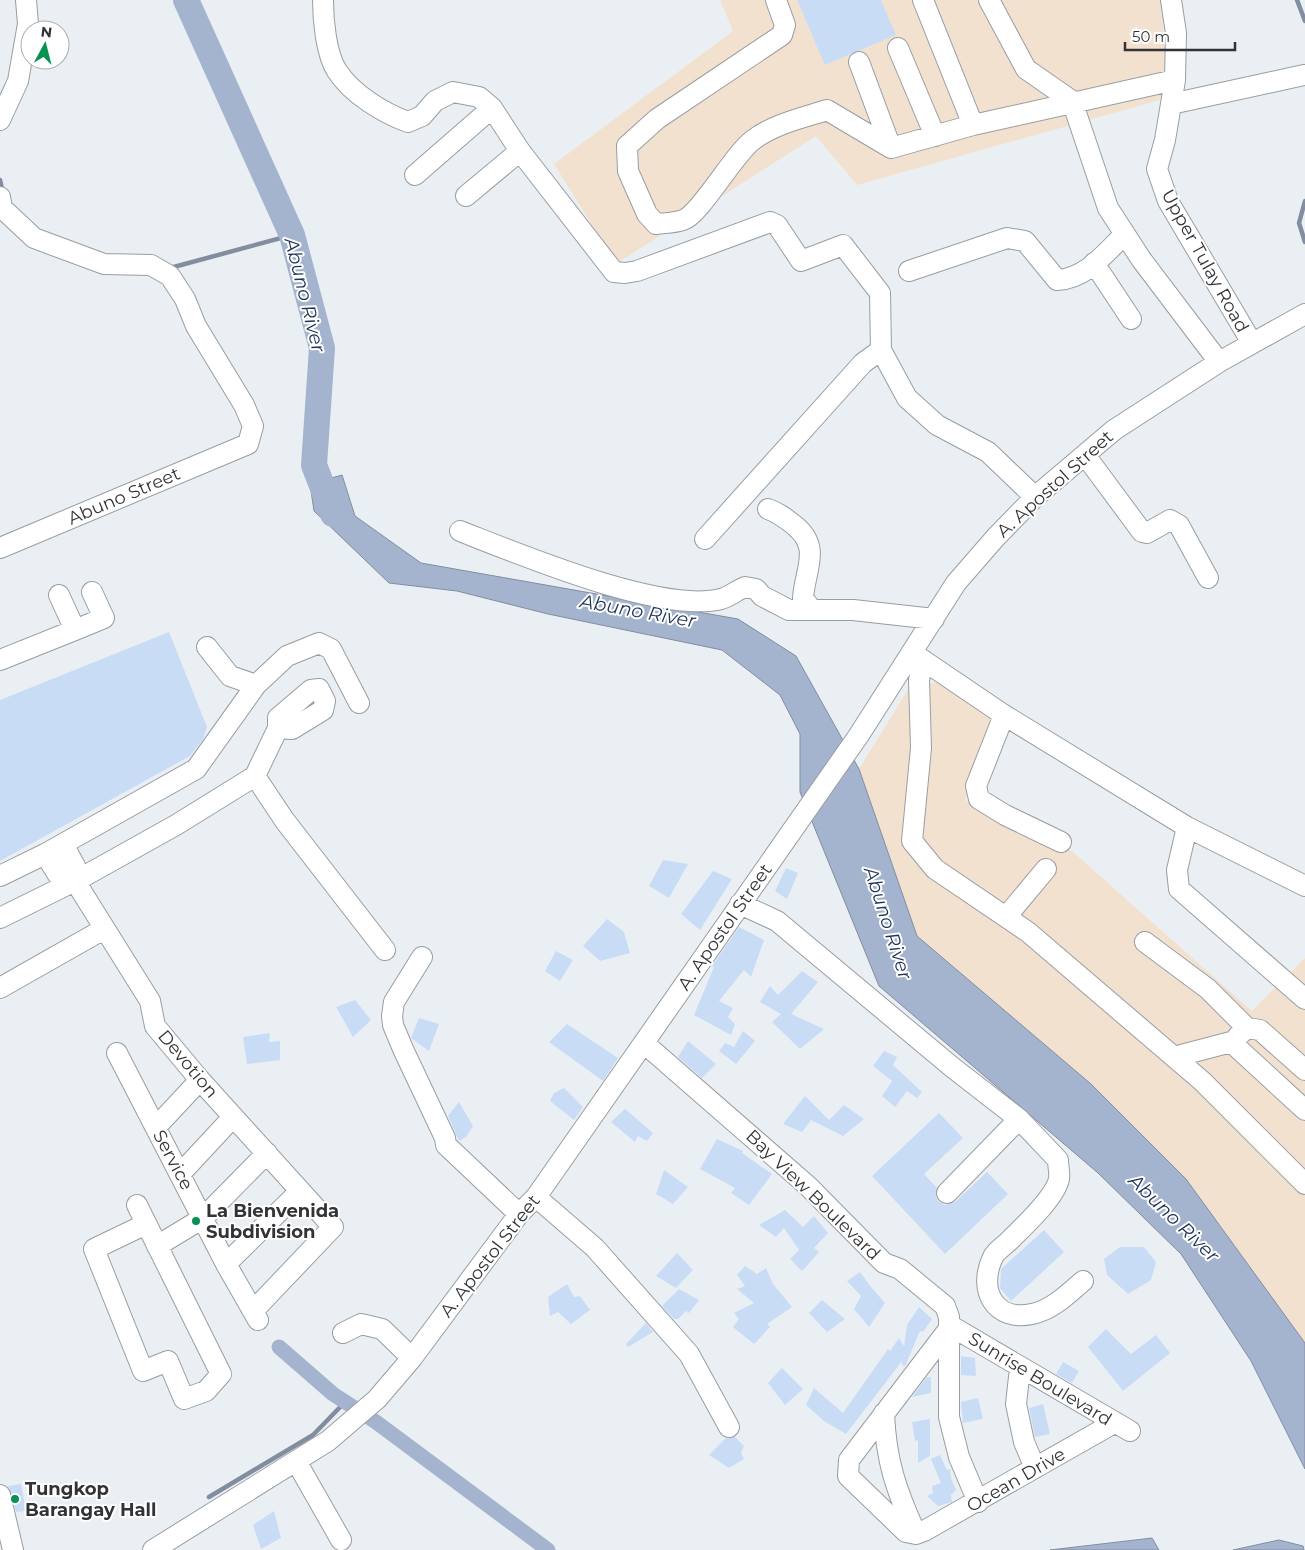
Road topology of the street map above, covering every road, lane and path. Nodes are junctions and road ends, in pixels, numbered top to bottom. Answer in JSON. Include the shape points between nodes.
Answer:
{"nodes":[{"id":1,"x":26,"y":0,"type":"edge"},
{"id":2,"x":323,"y":0,"type":"edge"},
{"id":3,"x":776,"y":0,"type":"edge"},
{"id":4,"x":923,"y":0,"type":"edge"},
{"id":5,"x":989,"y":0,"type":"edge"},
{"id":6,"x":1171,"y":0,"type":"edge"},
{"id":7,"x":898,"y":48,"type":"dead end"},
{"id":8,"x":860,"y":62,"type":"dead end"},
{"id":9,"x":1304,"y":75,"type":"dead end"},
{"id":10,"x":1175,"y":80,"type":"junction"},
{"id":11,"x":1072,"y":101,"type":"junction"},
{"id":12,"x":1171,"y":104,"type":"junction"},
{"id":13,"x":492,"y":108,"type":"junction"},
{"id":14,"x":0,"y":120,"type":"edge"},
{"id":15,"x":973,"y":125,"type":"junction"},
{"id":16,"x":936,"y":136,"type":"junction"},
{"id":17,"x":891,"y":148,"type":"junction"},
{"id":18,"x":520,"y":151,"type":"junction"},
{"id":19,"x":415,"y":175,"type":"dead end"},
{"id":20,"x":466,"y":196,"type":"dead end"},
{"id":21,"x":1,"y":206,"type":"edge"},
{"id":22,"x":1125,"y":234,"type":"junction"},
{"id":23,"x":1094,"y":263,"type":"junction"},
{"id":24,"x":909,"y":271,"type":"dead end"},
{"id":25,"x":1305,"y":314,"type":"edge"},
{"id":26,"x":1131,"y":319,"type":"dead end"},
{"id":27,"x":1252,"y":343,"type":"junction"},
{"id":28,"x":881,"y":350,"type":"junction"},
{"id":29,"x":1219,"y":362,"type":"junction"},
{"id":30,"x":1085,"y":455,"type":"junction"},
{"id":31,"x":1035,"y":497,"type":"junction"},
{"id":32,"x":768,"y":509,"type":"dead end"},
{"id":33,"x":460,"y":531,"type":"dead end"},
{"id":34,"x":705,"y":539,"type":"dead end"},
{"id":35,"x":0,"y":548,"type":"edge"},
{"id":36,"x":1208,"y":578,"type":"dead end"},
{"id":37,"x":92,"y":592,"type":"dead end"},
{"id":38,"x":59,"y":595,"type":"dead end"},
{"id":39,"x":811,"y":609,"type":"junction"},
{"id":40,"x":934,"y":619,"type":"junction"},
{"id":41,"x":75,"y":630,"type":"junction"},
{"id":42,"x":207,"y":647,"type":"dead end"},
{"id":43,"x":918,"y":656,"type":"junction"},
{"id":44,"x":0,"y":660,"type":"edge"},
{"id":45,"x":256,"y":685,"type":"junction"},
{"id":46,"x":359,"y":703,"type":"dead end"},
{"id":47,"x":1004,"y":715,"type":"junction"},
{"id":48,"x":278,"y":728,"type":"dead end"},
{"id":49,"x":255,"y":776,"type":"junction"},
{"id":50,"x":1187,"y":827,"type":"junction"},
{"id":51,"x":1061,"y":842,"type":"dead end"},
{"id":52,"x":63,"y":844,"type":"junction"},
{"id":53,"x":45,"y":854,"type":"junction"},
{"id":54,"x":1046,"y":870,"type":"dead end"},
{"id":55,"x":0,"y":876,"type":"edge"},
{"id":56,"x":75,"y":881,"type":"junction"},
{"id":57,"x":1305,"y":886,"type":"edge"},
{"id":58,"x":740,"y":904,"type":"junction"},
{"id":59,"x":1006,"y":917,"type":"junction"},
{"id":60,"x":0,"y":918,"type":"edge"},
{"id":61,"x":104,"y":929,"type":"junction"},
{"id":62,"x":1145,"y":942,"type":"dead end"},
{"id":63,"x":385,"y":950,"type":"dead end"},
{"id":64,"x":422,"y":957,"type":"dead end"},
{"id":65,"x":0,"y":988,"type":"edge"},
{"id":66,"x":1305,"y":999,"type":"edge"},
{"id":67,"x":1247,"y":1028,"type":"junction"},
{"id":68,"x":1231,"y":1042,"type":"junction"},
{"id":69,"x":645,"y":1044,"type":"junction"},
{"id":70,"x":117,"y":1053,"type":"dead end"},
{"id":71,"x":1174,"y":1057,"type":"junction"},
{"id":72,"x":1305,"y":1070,"type":"edge"},
{"id":73,"x":200,"y":1080,"type":"junction"},
{"id":74,"x":1305,"y":1110,"type":"edge"},
{"id":75,"x":233,"y":1117,"type":"junction"},
{"id":76,"x":1019,"y":1120,"type":"junction"},
{"id":77,"x":156,"y":1127,"type":"junction"},
{"id":78,"x":267,"y":1153,"type":"junction"},
{"id":79,"x":181,"y":1173,"type":"junction"},
{"id":80,"x":1305,"y":1184,"type":"edge"},
{"id":81,"x":300,"y":1192,"type":"junction"},
{"id":82,"x":947,"y":1193,"type":"dead end"},
{"id":83,"x":536,"y":1197,"type":"junction"},
{"id":84,"x":137,"y":1205,"type":"dead end"},
{"id":85,"x":519,"y":1214,"type":"junction"},
{"id":86,"x":203,"y":1218,"type":"junction"},
{"id":87,"x":146,"y":1224,"type":"junction"},
{"id":88,"x":158,"y":1246,"type":"junction"},
{"id":89,"x":226,"y":1264,"type":"junction"},
{"id":90,"x":1083,"y":1282,"type":"dead end"},
{"id":91,"x":256,"y":1315,"type":"joint"},
{"id":92,"x":951,"y":1326,"type":"junction"},
{"id":93,"x":343,"y":1333,"type":"dead end"},
{"id":94,"x":412,"y":1358,"type":"junction"},
{"id":95,"x":919,"y":1366,"type":"junction"},
{"id":96,"x":948,"y":1366,"type":"junction"},
{"id":97,"x":1020,"y":1368,"type":"junction"},
{"id":98,"x":884,"y":1413,"type":"junction"},
{"id":99,"x":729,"y":1427,"type":"dead end"},
{"id":100,"x":1122,"y":1427,"type":"joint"},
{"id":101,"x":296,"y":1461,"type":"junction"},
{"id":102,"x":1035,"y":1468,"type":"junction"},
{"id":103,"x":0,"y":1495,"type":"edge"},
{"id":104,"x":978,"y":1502,"type":"junction"},
{"id":105,"x":916,"y":1534,"type":"junction"},
{"id":106,"x":340,"y":1540,"type":"dead end"},
{"id":107,"x":13,"y":1550,"type":"edge"},
{"id":108,"x":152,"y":1550,"type":"edge"}],
"edges":[{"from":1,"to":14,"type":"street","via":[[28,24],[18,81]]},
{"from":2,"to":13,"type":"street","via":[[323,28],[336,71],[384,113],[408,122],[422,116],[435,101],[453,92],[479,97]]},
{"from":3,"to":17,"type":"street","via":[[785,25],[782,35],[657,119],[627,146],[628,171],[646,214],[656,224],[684,220],[701,205],[752,141],[784,123],[826,110]]},
{"from":4,"to":15,"type":"street"},
{"from":5,"to":11,"type":"street","via":[[1026,69]]},
{"from":6,"to":10,"type":"street","name":"Upper Tulay Road","via":[[1176,33]]},
{"from":7,"to":16,"type":"street"},
{"from":8,"to":17,"type":"street"},
{"from":9,"to":12,"type":"street"},
{"from":10,"to":11,"type":"street"},
{"from":10,"to":12,"type":"street","name":"Upper Tulay Road"},
{"from":11,"to":15,"type":"street"},
{"from":11,"to":22,"type":"street","via":[[1108,208]]},
{"from":12,"to":27,"type":"street","name":"Upper Tulay Road","via":[[1157,169],[1168,201]]},
{"from":13,"to":18,"type":"street"},
{"from":13,"to":19,"type":"street"},
{"from":15,"to":16,"type":"street"},
{"from":16,"to":17,"type":"street"},
{"from":18,"to":20,"type":"street"},
{"from":18,"to":28,"type":"street","via":[[614,272],[637,271],[770,222],[777,225],[801,261],[843,245],[880,292]]},
{"from":21,"to":35,"type":"street","name":"Abuno Street","via":[[34,238],[104,264],[151,265],[170,276],[253,426],[248,444]]},
{"from":22,"to":23,"type":"street"},
{"from":22,"to":29,"type":"street"},
{"from":23,"to":24,"type":"street","via":[[1081,275],[1057,280],[1025,241],[1008,238]]},
{"from":23,"to":26,"type":"street"},
{"from":25,"to":27,"type":"street","name":"A. Apostol Street"},
{"from":27,"to":29,"type":"street","name":"A. Apostol Street"},
{"from":28,"to":31,"type":"street","via":[[907,398],[937,425],[988,452]]},
{"from":28,"to":34,"type":"street","via":[[863,363]]},
{"from":29,"to":30,"type":"street","name":"A. Apostol Street","via":[[1114,430]]},
{"from":30,"to":31,"type":"street","name":"A. Apostol Street"},
{"from":30,"to":36,"type":"street","via":[[1142,532],[1147,533],[1170,520],[1179,525]]},
{"from":31,"to":40,"type":"street","name":"A. Apostol Street","via":[[962,577]]},
{"from":32,"to":39,"type":"street","via":[[780,513],[805,534],[810,549],[803,598]]},
{"from":33,"to":39,"type":"street","via":[[534,560],[650,595],[698,601],[722,598],[745,587],[756,589],[762,596],[789,610]]},
{"from":37,"to":41,"type":"street","via":[[104,618]]},
{"from":38,"to":41,"type":"street"},
{"from":39,"to":40,"type":"street"},
{"from":40,"to":43,"type":"street","name":"A. Apostol Street"},
{"from":41,"to":44,"type":"street"},
{"from":42,"to":45,"type":"street","via":[[230,676]]},
{"from":43,"to":47,"type":"street"},
{"from":43,"to":58,"type":"street","name":"A. Apostol Street"},
{"from":43,"to":59,"type":"street","via":[[921,748],[912,841],[935,869]]},
{"from":45,"to":46,"type":"street","via":[[287,656],[320,643],[330,649]]},
{"from":45,"to":52,"type":"street","via":[[196,769]]},
{"from":47,"to":50,"type":"street"},
{"from":47,"to":51,"type":"street","via":[[976,786],[979,799]]},
{"from":48,"to":49,"type":"street"},
{"from":49,"to":56,"type":"street","via":[[176,825]]},
{"from":49,"to":63,"type":"street","via":[[285,821]]},
{"from":50,"to":57,"type":"street"},
{"from":50,"to":66,"type":"street","via":[[1177,870],[1179,889]]},
{"from":52,"to":53,"type":"street"},
{"from":52,"to":56,"type":"street","name":"Devotion","via":[[75,866]]},
{"from":53,"to":55,"type":"street"},
{"from":53,"to":56,"type":"street","name":"Devotion","via":[[58,875]]},
{"from":54,"to":59,"type":"street"},
{"from":56,"to":60,"type":"street"},
{"from":56,"to":61,"type":"street","name":"Devotion"},
{"from":58,"to":69,"type":"street","name":"A. Apostol Street"},
{"from":58,"to":76,"type":"street","via":[[777,921]]},
{"from":59,"to":71,"type":"street","via":[[1028,932]]},
{"from":61,"to":65,"type":"street"},
{"from":61,"to":73,"type":"street","name":"Devotion","via":[[150,1001],[155,1026]]},
{"from":62,"to":67,"type":"street","via":[[1208,988]]},
{"from":64,"to":85,"type":"street","via":[[394,1002],[393,1025],[446,1145]]},
{"from":67,"to":68,"type":"street"},
{"from":67,"to":72,"type":"street","via":[[1260,1030]]},
{"from":68,"to":71,"type":"street"},
{"from":68,"to":74,"type":"street"},
{"from":69,"to":83,"type":"street","name":"A. Apostol Street"},
{"from":69,"to":92,"type":"street","name":"Bay View Boulevard","via":[[808,1186],[884,1263],[900,1269],[945,1306]]},
{"from":70,"to":77,"type":"street","name":"Service"},
{"from":71,"to":80,"type":"street"},
{"from":73,"to":75,"type":"street","name":"Devotion"},
{"from":73,"to":77,"type":"street"},
{"from":75,"to":78,"type":"street","name":"Devotion"},
{"from":75,"to":79,"type":"street"},
{"from":76,"to":82,"type":"street"},
{"from":76,"to":90,"type":"street","via":[[1058,1160],[1059,1180],[1040,1210],[994,1256],[986,1276],[987,1293],[1000,1310],[1018,1317],[1056,1304]]},
{"from":77,"to":79,"type":"street","name":"Service"},
{"from":78,"to":81,"type":"street","name":"Devotion"},
{"from":78,"to":86,"type":"street"},
{"from":79,"to":86,"type":"street","name":"Service"},
{"from":81,"to":89,"type":"street"},
{"from":81,"to":91,"type":"street","name":"Devotion","via":[[333,1227]]},
{"from":83,"to":85,"type":"street","name":"A. Apostol Street"},
{"from":83,"to":99,"type":"street","via":[[595,1248],[689,1354]]},
{"from":84,"to":87,"type":"street"},
{"from":85,"to":94,"type":"street","name":"A. Apostol Street"},
{"from":86,"to":88,"type":"street"},
{"from":86,"to":89,"type":"street","name":"Service"},
{"from":87,"to":88,"type":"street"},
{"from":87,"to":88,"type":"street","via":[[94,1249],[143,1371],[168,1361],[184,1399],[206,1391],[221,1374]]},
{"from":89,"to":91,"type":"street","name":"Service"},
{"from":92,"to":95,"type":"street"},
{"from":92,"to":96,"type":"street","name":"Bay View Boulevard"},
{"from":92,"to":97,"type":"street","name":"Sunrise Boulevard"},
{"from":93,"to":94,"type":"street","via":[[361,1324],[382,1329]]},
{"from":94,"to":101,"type":"street","name":"A. Apostol Street","via":[[371,1404],[328,1441]]},
{"from":95,"to":96,"type":"street","via":[[924,1361],[937,1358]]},
{"from":95,"to":98,"type":"street"},
{"from":96,"to":104,"type":"street","name":"Bay View Boulevard","via":[[949,1418]]},
{"from":97,"to":100,"type":"street","name":"Sunrise Boulevard"},
{"from":97,"to":102,"type":"street","via":[[1016,1404],[1024,1442]]},
{"from":98,"to":105,"type":"street","via":[[891,1473]]},
{"from":98,"to":105,"type":"street","via":[[849,1460],[848,1476],[906,1532]]},
{"from":100,"to":102,"type":"street","name":"Ocean Drive"},
{"from":101,"to":106,"type":"street"},
{"from":101,"to":108,"type":"street","name":"A. Apostol Street"},
{"from":102,"to":104,"type":"street","name":"Ocean Drive"},
{"from":103,"to":107,"type":"street"},
{"from":104,"to":105,"type":"street","name":"Ocean Drive"}]}
